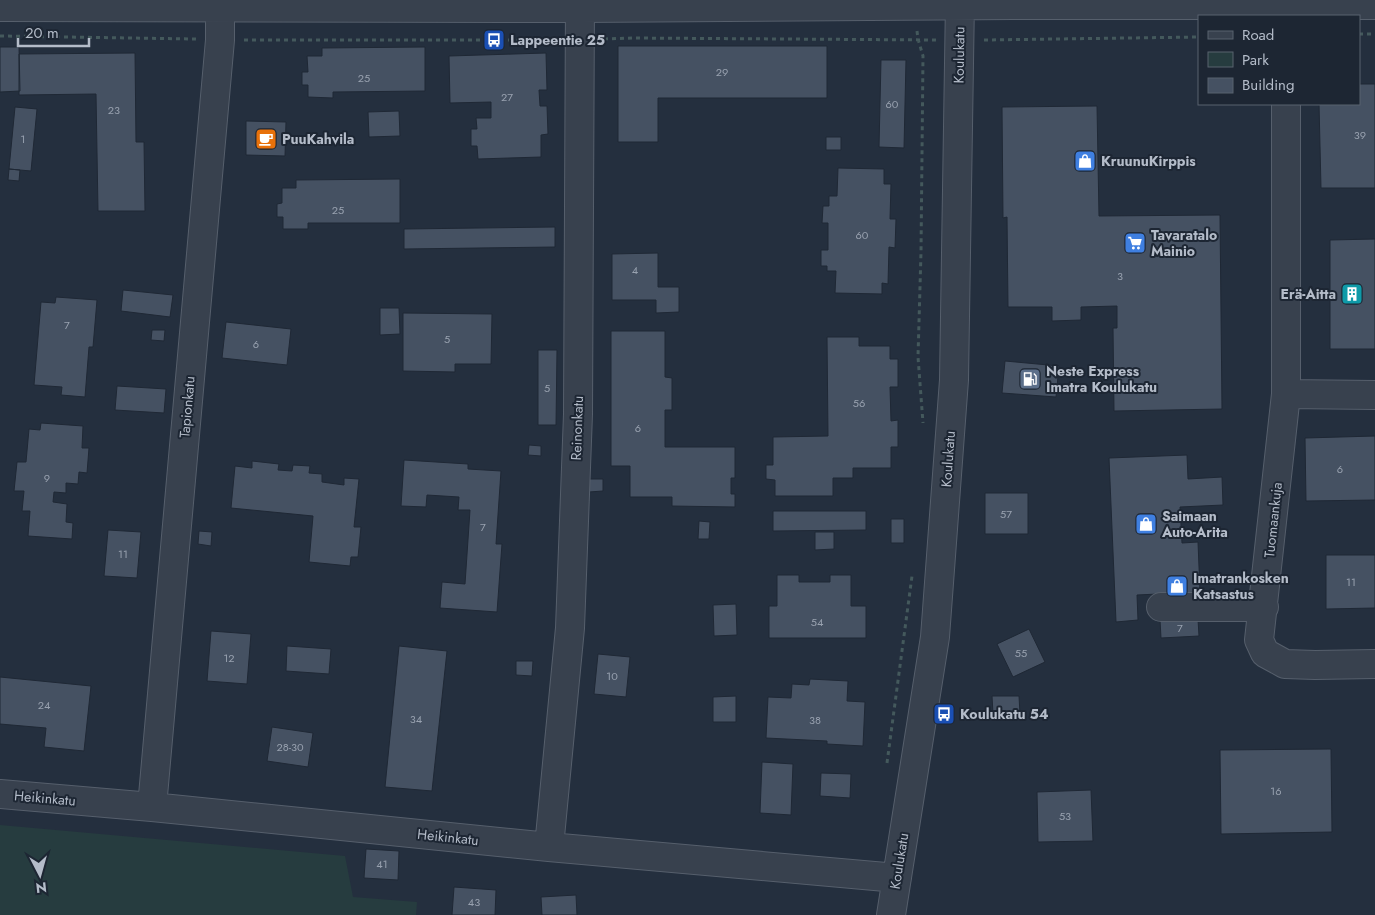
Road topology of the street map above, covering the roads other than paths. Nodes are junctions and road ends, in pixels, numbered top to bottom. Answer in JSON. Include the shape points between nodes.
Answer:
{"nodes":[{"id":1,"x":960,"y":3,"type":"edge"},
{"id":2,"x":220,"y":4,"type":"edge"},
{"id":3,"x":580,"y":4,"type":"edge"},
{"id":4,"x":1375,"y":5,"type":"edge"},
{"id":5,"x":1282,"y":6,"type":"edge"},
{"id":6,"x":0,"y":7,"type":"edge"},
{"id":7,"x":1286,"y":105,"type":"edge"},
{"id":8,"x":1286,"y":394,"type":"junction"},
{"id":9,"x":1375,"y":395,"type":"edge"},
{"id":10,"x":1161,"y":607,"type":"dead end"},
{"id":11,"x":1264,"y":607,"type":"junction"},
{"id":12,"x":1375,"y":664,"type":"edge"},
{"id":13,"x":0,"y":794,"type":"edge"},
{"id":14,"x":152,"y":807,"type":"junction"},
{"id":15,"x":549,"y":847,"type":"junction"},
{"id":16,"x":897,"y":878,"type":"junction"},
{"id":17,"x":891,"y":915,"type":"edge"}],
"edges":[{"from":1,"to":3,"type":"street"},
{"from":1,"to":5,"type":"street"},
{"from":1,"to":16,"type":"street","name":"Koulukatu","via":[[954,380],[935,637]]},
{"from":2,"to":3,"type":"street"},
{"from":2,"to":6,"type":"street"},
{"from":2,"to":14,"type":"street","name":"Tapionkatu","via":[[220,40]]},
{"from":3,"to":15,"type":"street","name":"Reinonkatu","via":[[578,404],[574,530],[570,628]]},
{"from":4,"to":5,"type":"street"},
{"from":7,"to":8,"type":"street","name":"Tuomaankuja"},
{"from":8,"to":9,"type":"street"},
{"from":8,"to":11,"type":"street","name":"Tuomaankuja"},
{"from":10,"to":11,"type":"street"},
{"from":11,"to":12,"type":"street","name":"Tuomaankuja","via":[[1259,640],[1265,653],[1285,664]]},
{"from":13,"to":14,"type":"street","name":"Heikinkatu"},
{"from":14,"to":15,"type":"street","name":"Heikinkatu"},
{"from":15,"to":16,"type":"street","name":"Heikinkatu"},
{"from":16,"to":17,"type":"street","name":"Koulukatu"}]}
